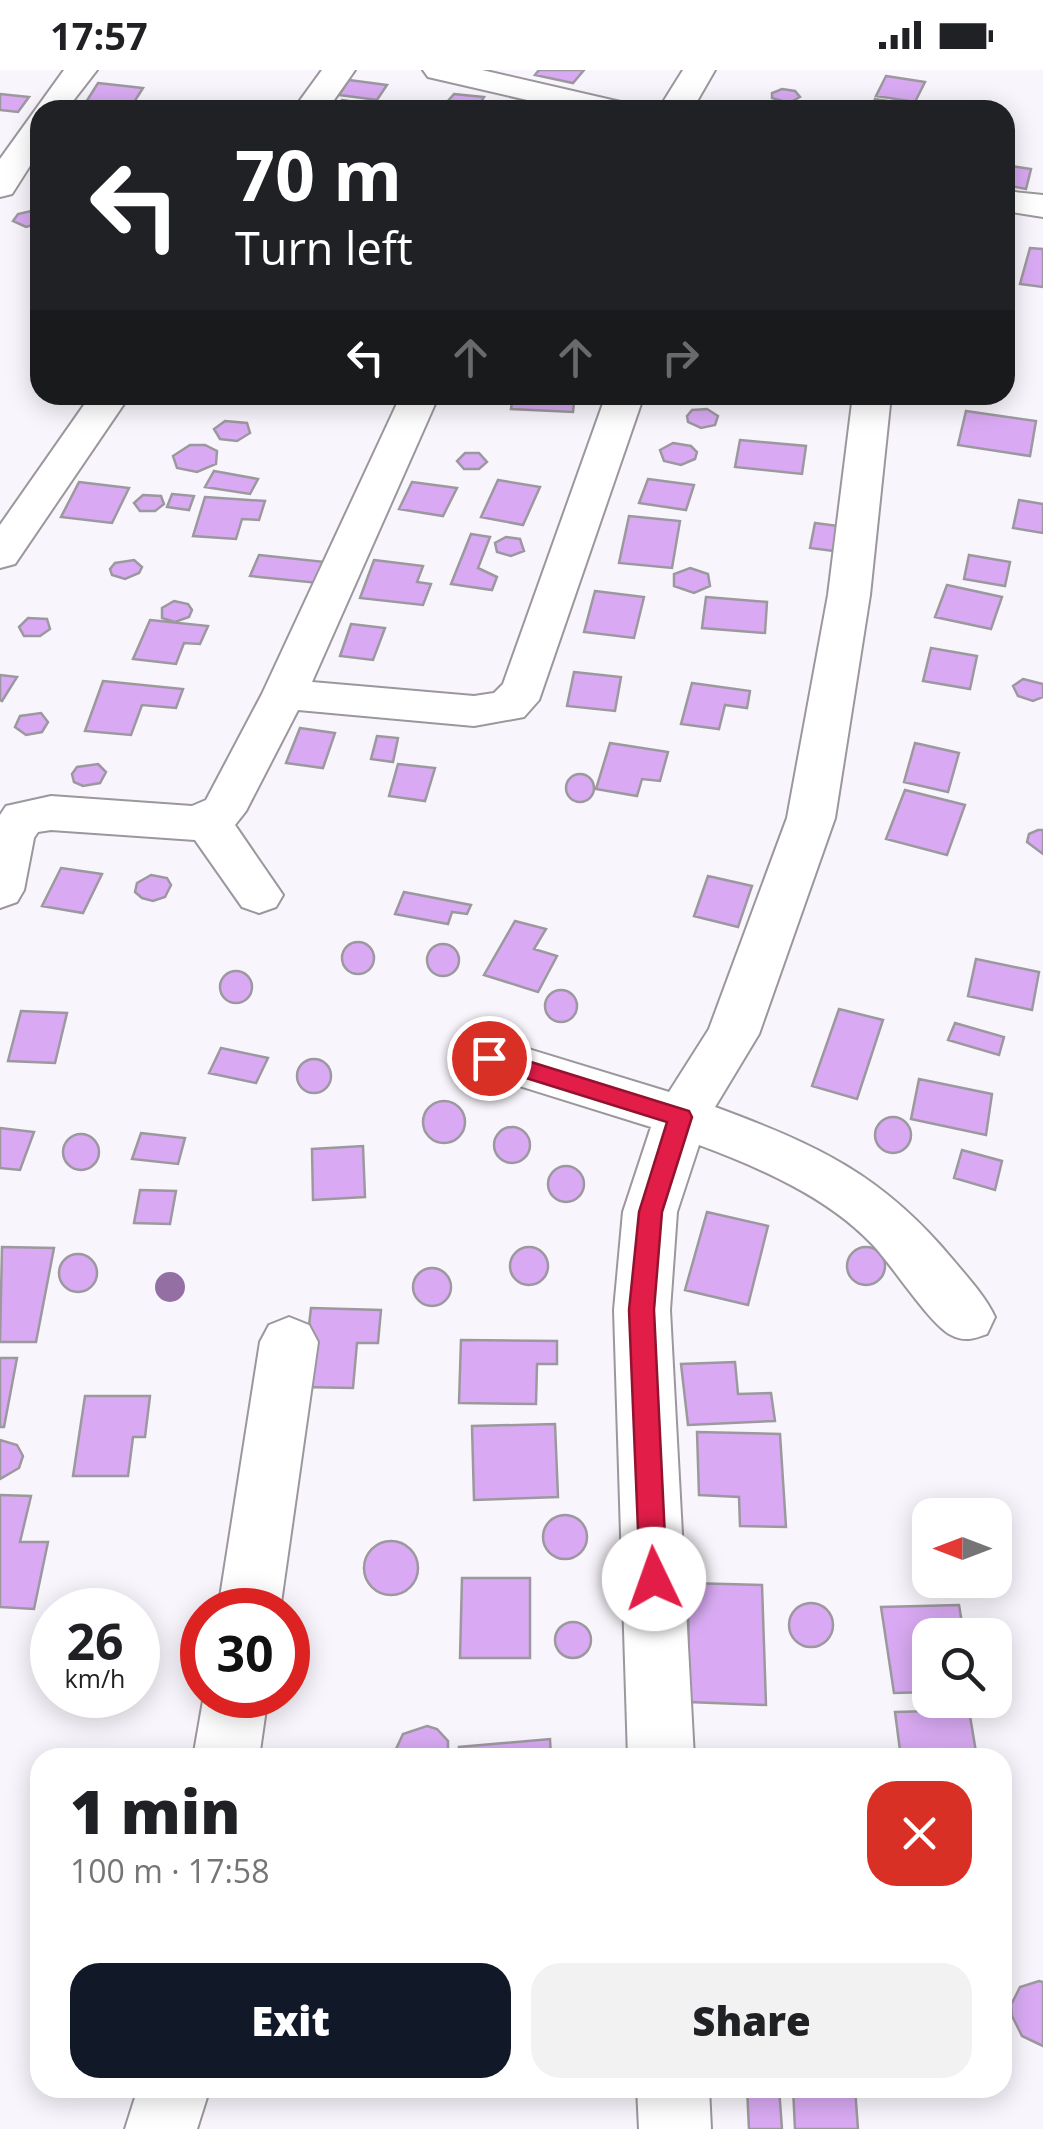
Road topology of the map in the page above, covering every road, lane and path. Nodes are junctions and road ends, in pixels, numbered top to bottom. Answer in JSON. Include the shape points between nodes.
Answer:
{"nodes":[{"id":1,"x":81,"y":70,"type":"edge"},
{"id":2,"x":339,"y":70,"type":"edge"},
{"id":3,"x":439,"y":70,"type":"edge"},
{"id":4,"x":700,"y":70,"type":"edge"},
{"id":5,"x":58,"y":100,"type":"edge"},
{"id":6,"x":317,"y":100,"type":"edge"},
{"id":7,"x":545,"y":100,"type":"edge"},
{"id":8,"x":680,"y":100,"type":"edge"},
{"id":9,"x":30,"y":138,"type":"edge"},
{"id":10,"x":0,"y":187,"type":"edge"},
{"id":11,"x":104,"y":405,"type":"edge"},
{"id":12,"x":415,"y":405,"type":"edge"},
{"id":13,"x":622,"y":405,"type":"edge"},
{"id":14,"x":871,"y":405,"type":"edge"},
{"id":15,"x":0,"y":555,"type":"edge"},
{"id":16,"x":284,"y":694,"type":"junction"},
{"id":17,"x":206,"y":819,"type":"junction"},
{"id":18,"x":0,"y":890,"type":"edge"},
{"id":19,"x":259,"y":895,"type":"dead end"},
{"id":20,"x":489,"y":1058,"type":"dead end"},
{"id":21,"x":680,"y":1117,"type":"junction"},
{"id":22,"x":967,"y":1317,"type":"dead end"},
{"id":23,"x":289,"y":1342,"type":"dead end"},
{"id":24,"x":252,"y":1588,"type":"edge"},
{"id":25,"x":232,"y":1718,"type":"edge"},
{"id":26,"x":228,"y":1748,"type":"edge"},
{"id":27,"x":661,"y":1748,"type":"edge"},
{"id":28,"x":171,"y":2098,"type":"edge"},
{"id":29,"x":673,"y":2098,"type":"edge"},
{"id":30,"x":161,"y":2129,"type":"edge"},
{"id":31,"x":675,"y":2129,"type":"edge"}],
"edges":[{"from":1,"to":5,"type":"street"},
{"from":2,"to":6,"type":"street"},
{"from":3,"to":7,"type":"street"},
{"from":4,"to":8,"type":"street"},
{"from":9,"to":10,"type":"street"},
{"from":11,"to":15,"type":"street"},
{"from":12,"to":16,"type":"street"},
{"from":13,"to":16,"type":"street","via":[[523,689],[508,706],[474,711]]},
{"from":14,"to":21,"type":"street","via":[[811,818],[733,1034]]},
{"from":16,"to":17,"type":"street","via":[[223,811]]},
{"from":17,"to":18,"type":"street","via":[[171,824],[52,813],[24,818],[11,835]]},
{"from":17,"to":19,"type":"street"},
{"from":20,"to":21,"type":"street"},
{"from":21,"to":22,"type":"street","via":[[778,1155],[873,1210]]},
{"from":21,"to":27,"type":"street","via":[[650,1212],[642,1310]]},
{"from":23,"to":24,"type":"street"},
{"from":25,"to":26,"type":"street"},
{"from":28,"to":30,"type":"street"},
{"from":29,"to":31,"type":"street"}]}
